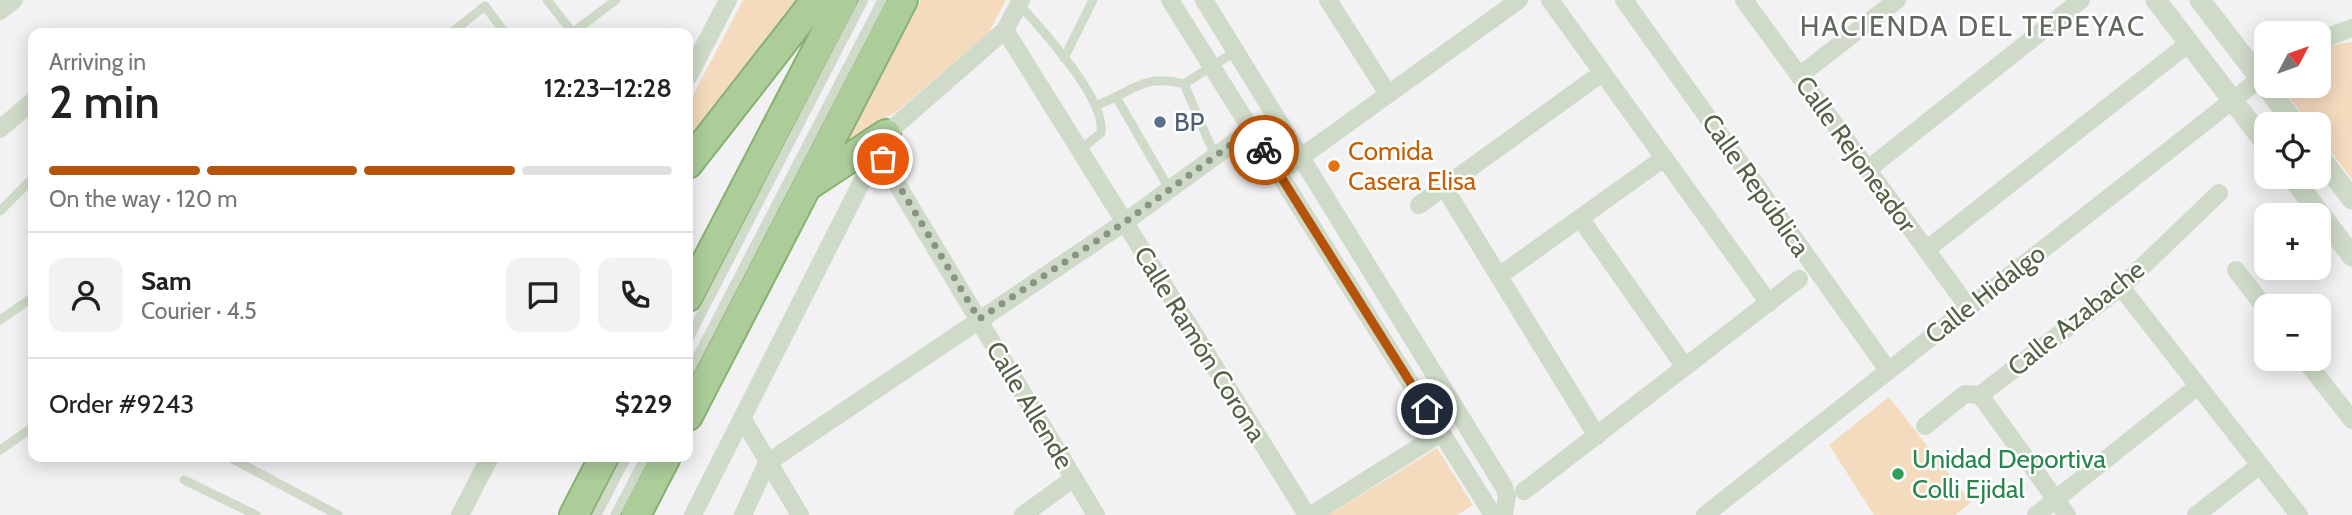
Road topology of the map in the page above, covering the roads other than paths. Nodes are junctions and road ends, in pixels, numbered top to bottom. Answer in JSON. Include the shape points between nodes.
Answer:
{"nodes":[{"id":1,"x":547,"y":0,"type":"edge"},
{"id":2,"x":615,"y":0,"type":"edge"},
{"id":3,"x":728,"y":0,"type":"edge"},
{"id":4,"x":816,"y":0,"type":"edge"},
{"id":5,"x":843,"y":0,"type":"edge"},
{"id":6,"x":864,"y":0,"type":"edge"},
{"id":7,"x":882,"y":0,"type":"edge"},
{"id":8,"x":903,"y":0,"type":"edge"},
{"id":9,"x":1093,"y":0,"type":"edge"},
{"id":10,"x":1170,"y":0,"type":"edge"},
{"id":11,"x":1204,"y":0,"type":"edge"},
{"id":12,"x":1519,"y":0,"type":"edge"},
{"id":13,"x":1550,"y":0,"type":"edge"},
{"id":14,"x":1624,"y":0,"type":"edge"},
{"id":15,"x":1744,"y":0,"type":"edge"},
{"id":16,"x":1897,"y":0,"type":"edge"},
{"id":17,"x":2081,"y":0,"type":"edge"},
{"id":18,"x":2157,"y":0,"type":"edge"},
{"id":19,"x":2200,"y":0,"type":"edge"},
{"id":20,"x":1331,"y":1,"type":"edge"},
{"id":21,"x":1020,"y":2,"type":"edge"},
{"id":22,"x":457,"y":28,"type":"edge"},
{"id":23,"x":501,"y":28,"type":"edge"},
{"id":24,"x":569,"y":28,"type":"edge"},
{"id":25,"x":579,"y":28,"type":"edge"},
{"id":26,"x":2352,"y":28,"type":"edge"},
{"id":27,"x":1005,"y":30,"type":"junction"},
{"id":28,"x":2331,"y":36,"type":"edge"},
{"id":29,"x":2189,"y":43,"type":"junction"},
{"id":30,"x":1236,"y":51,"type":"junction"},
{"id":31,"x":1064,"y":58,"type":"junction"},
{"id":32,"x":2254,"y":65,"type":"edge"},
{"id":33,"x":1212,"y":66,"type":"junction"},
{"id":34,"x":693,"y":67,"type":"edge"},
{"id":35,"x":1602,"y":73,"type":"junction"},
{"id":36,"x":1799,"y":76,"type":"junction"},
{"id":37,"x":2254,"y":83,"type":"edge"},
{"id":38,"x":1184,"y":84,"type":"junction"},
{"id":39,"x":1388,"y":94,"type":"junction"},
{"id":40,"x":1116,"y":97,"type":"junction"},
{"id":41,"x":2233,"y":100,"type":"junction"},
{"id":42,"x":28,"y":105,"type":"edge"},
{"id":43,"x":1097,"y":105,"type":"junction"},
{"id":44,"x":2254,"y":128,"type":"edge"},
{"id":45,"x":0,"y":129,"type":"edge"},
{"id":46,"x":1251,"y":130,"type":"junction"},
{"id":47,"x":881,"y":142,"type":"junction"},
{"id":48,"x":1080,"y":150,"type":"junction"},
{"id":49,"x":1214,"y":156,"type":"junction"},
{"id":50,"x":1301,"y":157,"type":"junction"},
{"id":51,"x":693,"y":158,"type":"edge"},
{"id":52,"x":1664,"y":158,"type":"junction"},
{"id":53,"x":1867,"y":170,"type":"junction"},
{"id":54,"x":2331,"y":172,"type":"edge"},
{"id":55,"x":1279,"y":173,"type":"junction"},
{"id":56,"x":28,"y":183,"type":"edge"},
{"id":57,"x":807,"y":186,"type":"junction"},
{"id":58,"x":1444,"y":187,"type":"junction"},
{"id":59,"x":2301,"y":189,"type":"edge"},
{"id":60,"x":1170,"y":190,"type":"junction"},
{"id":61,"x":2219,"y":193,"type":"dead end"},
{"id":62,"x":2352,"y":199,"type":"edge"},
{"id":63,"x":1419,"y":205,"type":"dead end"},
{"id":64,"x":0,"y":211,"type":"edge"},
{"id":65,"x":1580,"y":218,"type":"junction"},
{"id":66,"x":1125,"y":222,"type":"junction"},
{"id":67,"x":1926,"y":250,"type":"junction"},
{"id":68,"x":2352,"y":256,"type":"edge"},
{"id":69,"x":2236,"y":270,"type":"dead end"},
{"id":70,"x":1499,"y":276,"type":"junction"},
{"id":71,"x":1799,"y":279,"type":"dead end"},
{"id":72,"x":693,"y":287,"type":"edge"},
{"id":73,"x":2121,"y":287,"type":"junction"},
{"id":74,"x":2254,"y":294,"type":"edge"},
{"id":75,"x":28,"y":300,"type":"edge"},
{"id":76,"x":1769,"y":303,"type":"junction"},
{"id":77,"x":1968,"y":307,"type":"junction"},
{"id":78,"x":979,"y":319,"type":"junction"},
{"id":79,"x":0,"y":320,"type":"edge"},
{"id":80,"x":693,"y":330,"type":"edge"},
{"id":81,"x":693,"y":364,"type":"edge"},
{"id":82,"x":1685,"y":367,"type":"junction"},
{"id":83,"x":1888,"y":370,"type":"junction"},
{"id":84,"x":2313,"y":371,"type":"edge"},
{"id":85,"x":2198,"y":386,"type":"junction"},
{"id":86,"x":1980,"y":395,"type":"junction"},
{"id":87,"x":693,"y":406,"type":"edge"},
{"id":88,"x":742,"y":418,"type":"junction"},
{"id":89,"x":2352,"y":421,"type":"edge"},
{"id":90,"x":1925,"y":426,"type":"dead end"},
{"id":91,"x":28,"y":430,"type":"edge"},
{"id":92,"x":1441,"y":433,"type":"junction"},
{"id":93,"x":1597,"y":436,"type":"junction"},
{"id":94,"x":0,"y":450,"type":"edge"},
{"id":95,"x":238,"y":462,"type":"edge"},
{"id":96,"x":487,"y":462,"type":"edge"},
{"id":97,"x":601,"y":462,"type":"edge"},
{"id":98,"x":624,"y":462,"type":"edge"},
{"id":99,"x":642,"y":462,"type":"edge"},
{"id":100,"x":664,"y":462,"type":"edge"},
{"id":101,"x":768,"y":463,"type":"junction"},
{"id":102,"x":2260,"y":465,"type":"junction"},
{"id":103,"x":1074,"y":478,"type":"junction"},
{"id":104,"x":184,"y":480,"type":"dead end"},
{"id":105,"x":1524,"y":491,"type":"dead end"},
{"id":106,"x":2056,"y":499,"type":"junction"},
{"id":107,"x":256,"y":515,"type":"edge"},
{"id":108,"x":338,"y":515,"type":"edge"},
{"id":109,"x":460,"y":515,"type":"edge"},
{"id":110,"x":574,"y":515,"type":"edge"},
{"id":111,"x":597,"y":515,"type":"edge"},
{"id":112,"x":615,"y":515,"type":"edge"},
{"id":113,"x":636,"y":515,"type":"edge"},
{"id":114,"x":693,"y":515,"type":"edge"},
{"id":115,"x":743,"y":515,"type":"edge"},
{"id":116,"x":800,"y":515,"type":"edge"},
{"id":117,"x":1023,"y":515,"type":"edge"},
{"id":118,"x":1096,"y":515,"type":"edge"},
{"id":119,"x":1309,"y":515,"type":"edge"},
{"id":120,"x":1493,"y":515,"type":"edge"},
{"id":121,"x":1504,"y":515,"type":"edge"},
{"id":122,"x":1705,"y":515,"type":"edge"},
{"id":123,"x":2036,"y":515,"type":"edge"},
{"id":124,"x":2067,"y":515,"type":"edge"},
{"id":125,"x":2196,"y":515,"type":"edge"},
{"id":126,"x":2299,"y":515,"type":"edge"}],
"edges":[{"from":1,"to":24,"type":"lane"},
{"from":2,"to":25,"type":"lane"},
{"from":3,"to":34,"type":"street"},
{"from":4,"to":51,"type":"highway"},
{"from":5,"to":72,"type":"highway"},
{"from":6,"to":80,"type":"lane"},
{"from":7,"to":81,"type":"lane"},
{"from":8,"to":57,"type":"highway"},
{"from":9,"to":31,"type":"lane"},
{"from":10,"to":33,"type":"street"},
{"from":11,"to":30,"type":"street"},
{"from":12,"to":39,"type":"street"},
{"from":13,"to":35,"type":"street"},
{"from":14,"to":83,"type":"street","name":"Calle República"},
{"from":15,"to":36,"type":"street","name":"Calle Rejoneador"},
{"from":16,"to":36,"type":"street"},
{"from":17,"to":53,"type":"street"},
{"from":18,"to":29,"type":"street"},
{"from":19,"to":32,"type":"street"},
{"from":20,"to":39,"type":"street"},
{"from":21,"to":27,"type":"street"},
{"from":21,"to":31,"type":"lane"},
{"from":22,"to":23,"type":"lane","via":[[485,6]]},
{"from":26,"to":28,"type":"street"},
{"from":27,"to":47,"type":"street"},
{"from":27,"to":48,"type":"street","name":"Calle Ramón Corona"},
{"from":29,"to":41,"type":"street"},
{"from":29,"to":67,"type":"street"},
{"from":30,"to":33,"type":"lane"},
{"from":30,"to":50,"type":"street"},
{"from":31,"to":43,"type":"lane"},
{"from":33,"to":38,"type":"lane"},
{"from":33,"to":46,"type":"street"},
{"from":35,"to":52,"type":"street"},
{"from":35,"to":58,"type":"street"},
{"from":36,"to":53,"type":"street","name":"Calle Rejoneador"},
{"from":37,"to":41,"type":"street","name":"Calle Hidalgo"},
{"from":38,"to":40,"type":"lane","via":[[1151,79]]},
{"from":38,"to":49,"type":"lane"},
{"from":39,"to":50,"type":"street"},
{"from":40,"to":43,"type":"lane"},
{"from":40,"to":60,"type":"lane"},
{"from":41,"to":44,"type":"street"},
{"from":41,"to":77,"type":"street","name":"Calle Hidalgo"},
{"from":42,"to":45,"type":"street"},
{"from":43,"to":48,"type":"lane","via":[[1101,132]]},
{"from":46,"to":49,"type":"street"},
{"from":46,"to":55,"type":"street"},
{"from":47,"to":57,"type":"highway"},
{"from":47,"to":78,"type":"street","name":"Calle Allende"},
{"from":47,"to":88,"type":"street"},
{"from":48,"to":66,"type":"street","name":"Calle Ramón Corona"},
{"from":49,"to":60,"type":"street"},
{"from":50,"to":55,"type":"street"},
{"from":50,"to":121,"type":"street","via":[[1504,487]]},
{"from":52,"to":65,"type":"street"},
{"from":52,"to":76,"type":"street"},
{"from":53,"to":67,"type":"street","name":"Calle Rejoneador"},
{"from":54,"to":62,"type":"street"},
{"from":55,"to":92,"type":"street"},
{"from":56,"to":64,"type":"lane"},
{"from":57,"to":87,"type":"highway"},
{"from":58,"to":63,"type":"street"},
{"from":58,"to":70,"type":"street"},
{"from":59,"to":68,"type":"street"},
{"from":60,"to":66,"type":"street"},
{"from":61,"to":73,"type":"street","name":"Calle Azabache"},
{"from":65,"to":70,"type":"street"},
{"from":65,"to":82,"type":"street"},
{"from":66,"to":78,"type":"street"},
{"from":66,"to":119,"type":"street","name":"Calle Ramón Corona"},
{"from":67,"to":77,"type":"street","name":"Calle Rejoneador"},
{"from":69,"to":74,"type":"street"},
{"from":70,"to":93,"type":"street"},
{"from":71,"to":76,"type":"street"},
{"from":73,"to":85,"type":"street"},
{"from":73,"to":86,"type":"street","name":"Calle Azabache"},
{"from":75,"to":79,"type":"lane"},
{"from":76,"to":82,"type":"street"},
{"from":77,"to":83,"type":"street","name":"Calle Hidalgo"},
{"from":78,"to":101,"type":"street"},
{"from":78,"to":103,"type":"street","name":"Calle Allende"},
{"from":82,"to":93,"type":"street"},
{"from":83,"to":122,"type":"street","name":"Calle Hidalgo"},
{"from":84,"to":89,"type":"street"},
{"from":85,"to":102,"type":"street"},
{"from":85,"to":106,"type":"street"},
{"from":86,"to":90,"type":"street","name":"Calle Azabache","via":[[1965,394]]},
{"from":86,"to":106,"type":"street"},
{"from":88,"to":101,"type":"street"},
{"from":88,"to":114,"type":"street"},
{"from":91,"to":94,"type":"lane"},
{"from":92,"to":119,"type":"street"},
{"from":92,"to":120,"type":"street"},
{"from":93,"to":105,"type":"street"},
{"from":95,"to":108,"type":"lane"},
{"from":96,"to":109,"type":"street"},
{"from":97,"to":110,"type":"highway"},
{"from":98,"to":111,"type":"lane"},
{"from":99,"to":112,"type":"lane"},
{"from":100,"to":113,"type":"highway"},
{"from":101,"to":115,"type":"street"},
{"from":101,"to":116,"type":"street"},
{"from":102,"to":125,"type":"street"},
{"from":102,"to":126,"type":"street"},
{"from":103,"to":117,"type":"street"},
{"from":103,"to":118,"type":"street","name":"Calle Allende"},
{"from":104,"to":107,"type":"lane"},
{"from":106,"to":123,"type":"street"},
{"from":106,"to":124,"type":"street"}]}
